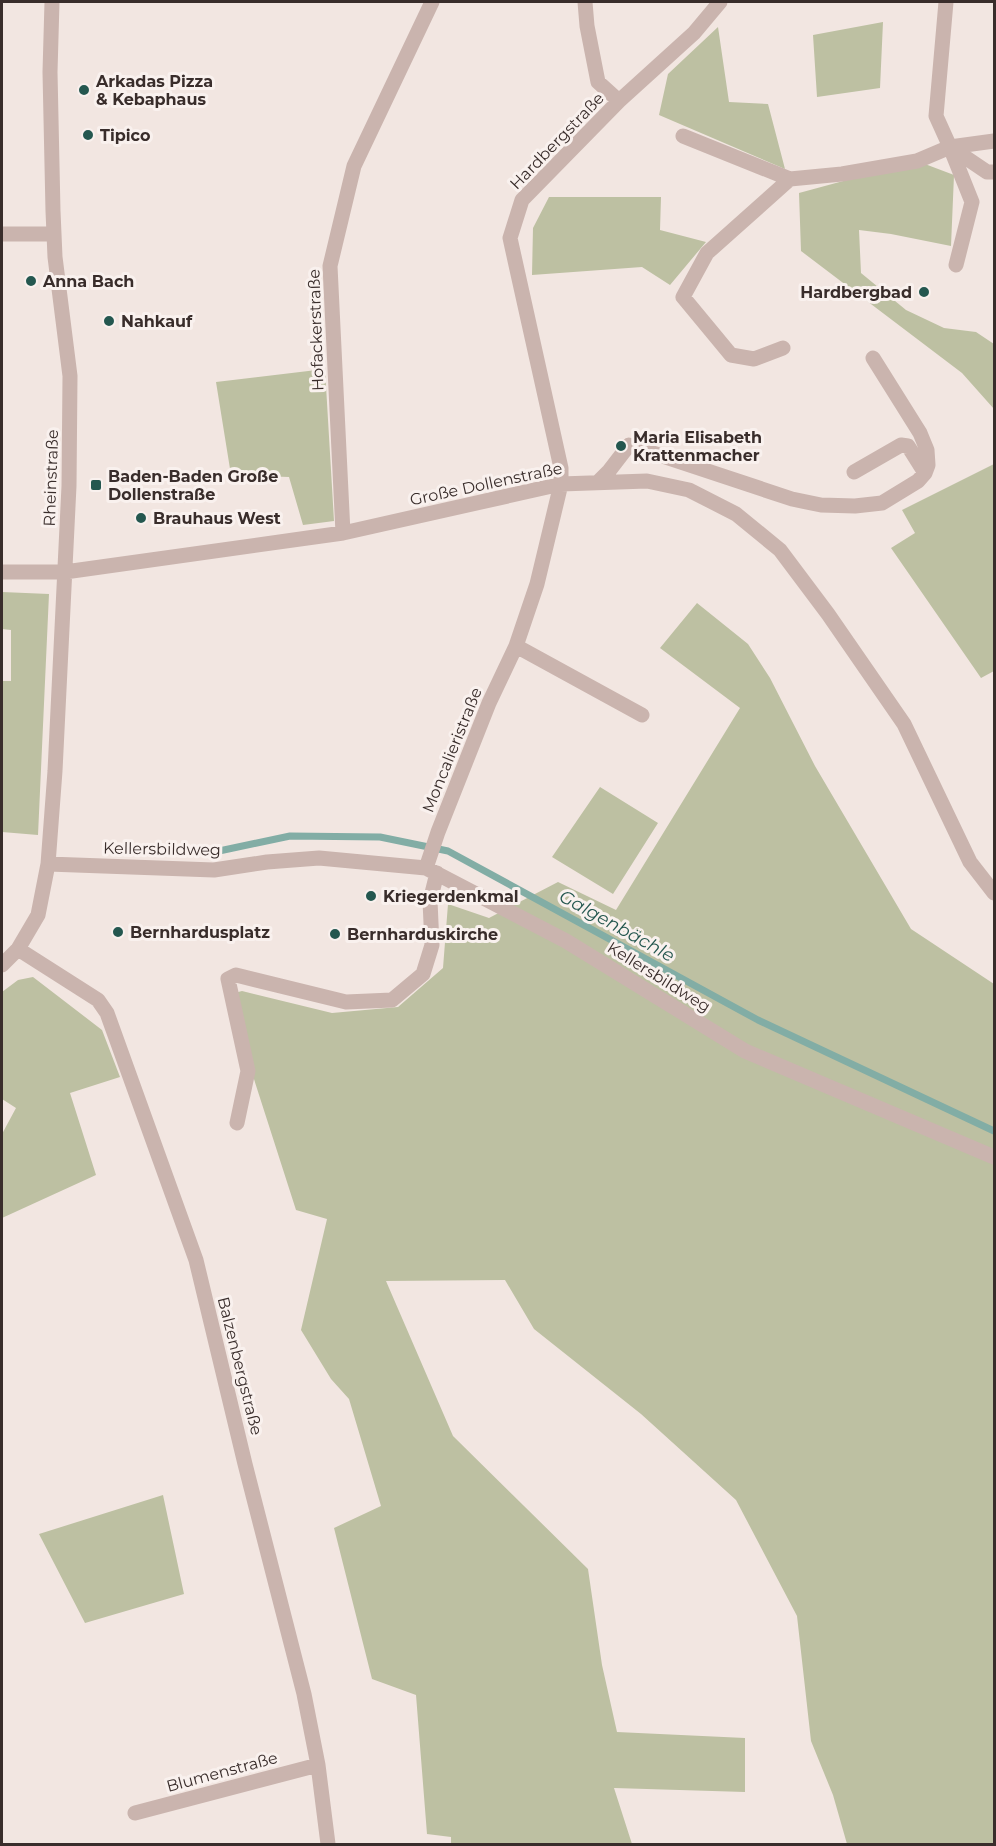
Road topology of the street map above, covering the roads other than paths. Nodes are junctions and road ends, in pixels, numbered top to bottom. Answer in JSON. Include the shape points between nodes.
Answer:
{"nodes":[{"id":1,"x":52,"y":2,"type":"edge"},
{"id":2,"x":432,"y":2,"type":"edge"},
{"id":3,"x":585,"y":2,"type":"edge"},
{"id":4,"x":720,"y":2,"type":"edge"},
{"id":5,"x":946,"y":2,"type":"edge"},
{"id":6,"x":619,"y":101,"type":"junction"},
{"id":7,"x":683,"y":136,"type":"dead end"},
{"id":8,"x":994,"y":141,"type":"edge"},
{"id":9,"x":950,"y":147,"type":"junction"},
{"id":10,"x":994,"y":172,"type":"edge"},
{"id":11,"x":790,"y":179,"type":"junction"},
{"id":12,"x":2,"y":234,"type":"edge"},
{"id":13,"x":54,"y":234,"type":"junction"},
{"id":14,"x":956,"y":265,"type":"dead end"},
{"id":15,"x":783,"y":348,"type":"dead end"},
{"id":16,"x":873,"y":358,"type":"dead end"},
{"id":17,"x":854,"y":472,"type":"dead end"},
{"id":18,"x":925,"y":473,"type":"junction"},
{"id":19,"x":598,"y":482,"type":"junction"},
{"id":20,"x":561,"y":484,"type":"junction"},
{"id":21,"x":343,"y":533,"type":"junction"},
{"id":22,"x":2,"y":572,"type":"edge"},
{"id":23,"x":65,"y":572,"type":"junction"},
{"id":24,"x":516,"y":646,"type":"junction"},
{"id":25,"x":642,"y":715,"type":"dead end"},
{"id":26,"x":48,"y":864,"type":"junction"},
{"id":27,"x":431,"y":866,"type":"junction"},
{"id":28,"x":994,"y":893,"type":"edge"},
{"id":29,"x":18,"y":949,"type":"junction"},
{"id":30,"x":2,"y":965,"type":"edge"},
{"id":31,"x":237,"y":1123,"type":"dead end"},
{"id":32,"x":994,"y":1157,"type":"edge"},
{"id":33,"x":318,"y":1765,"type":"junction"},
{"id":34,"x":135,"y":1813,"type":"dead end"},
{"id":35,"x":328,"y":1845,"type":"edge"}],
"edges":[{"from":1,"to":13,"type":"street","name":"Rheinstraße"},
{"from":2,"to":21,"type":"street","name":"Hofackerstraße","via":[[354,166],[330,266]]},
{"from":3,"to":6,"type":"street","via":[[598,82]]},
{"from":4,"to":6,"type":"street","name":"Hardbergstraße","via":[[694,33]]},
{"from":5,"to":9,"type":"street","via":[[936,116]]},
{"from":6,"to":20,"type":"street","name":"Hardbergstraße","via":[[522,200],[510,238],[561,468]]},
{"from":7,"to":11,"type":"street"},
{"from":8,"to":9,"type":"street"},
{"from":9,"to":10,"type":"street","via":[[987,172]]},
{"from":9,"to":11,"type":"street","via":[[917,160]]},
{"from":9,"to":14,"type":"street","via":[[972,202]]},
{"from":11,"to":15,"type":"street","via":[[707,254],[683,297],[731,355],[754,359]]},
{"from":12,"to":13,"type":"street"},
{"from":13,"to":23,"type":"street","name":"Rheinstraße","via":[[70,376]]},
{"from":16,"to":18,"type":"street","via":[[920,433],[927,450]]},
{"from":17,"to":18,"type":"street","via":[[901,445],[908,446]]},
{"from":18,"to":19,"type":"street","via":[[882,503],[821,505],[792,499],[629,444]]},
{"from":19,"to":20,"type":"street","name":"Große Dollenstraße"},
{"from":19,"to":28,"type":"street","name":"Große Dollenstraße","via":[[646,481],[690,490],[736,514],[780,550],[904,724],[970,862]]},
{"from":20,"to":21,"type":"street","name":"Große Dollenstraße"},
{"from":20,"to":24,"type":"street","name":"Moncalieristraße","via":[[537,584]]},
{"from":21,"to":23,"type":"street","name":"Große Dollenstraße"},
{"from":22,"to":23,"type":"street","name":"Große Dollenstraße"},
{"from":23,"to":26,"type":"street","name":"Rheinstraße"},
{"from":24,"to":25,"type":"street"},
{"from":24,"to":27,"type":"street","name":"Moncalieristraße","via":[[436,838]]},
{"from":26,"to":27,"type":"street","name":"Kellersbildweg","via":[[214,870],[319,858]]},
{"from":26,"to":29,"type":"street","name":"Rheinstraße","via":[[38,915]]},
{"from":27,"to":31,"type":"street","name":"Moncalieristraße","via":[[432,945],[423,974],[392,1000],[346,1002],[236,975],[228,979],[248,1071]]},
{"from":27,"to":32,"type":"street","name":"Kellersbildweg","via":[[566,941],[745,1051]]},
{"from":29,"to":30,"type":"street","name":"Rheinstraße"},
{"from":29,"to":33,"type":"street","name":"Balzenbergstraße","via":[[98,1000],[120,1047],[196,1260],[304,1694]]},
{"from":33,"to":34,"type":"street","name":"Blumenstraße"},
{"from":33,"to":35,"type":"street","name":"Balzenbergstraße"}]}
